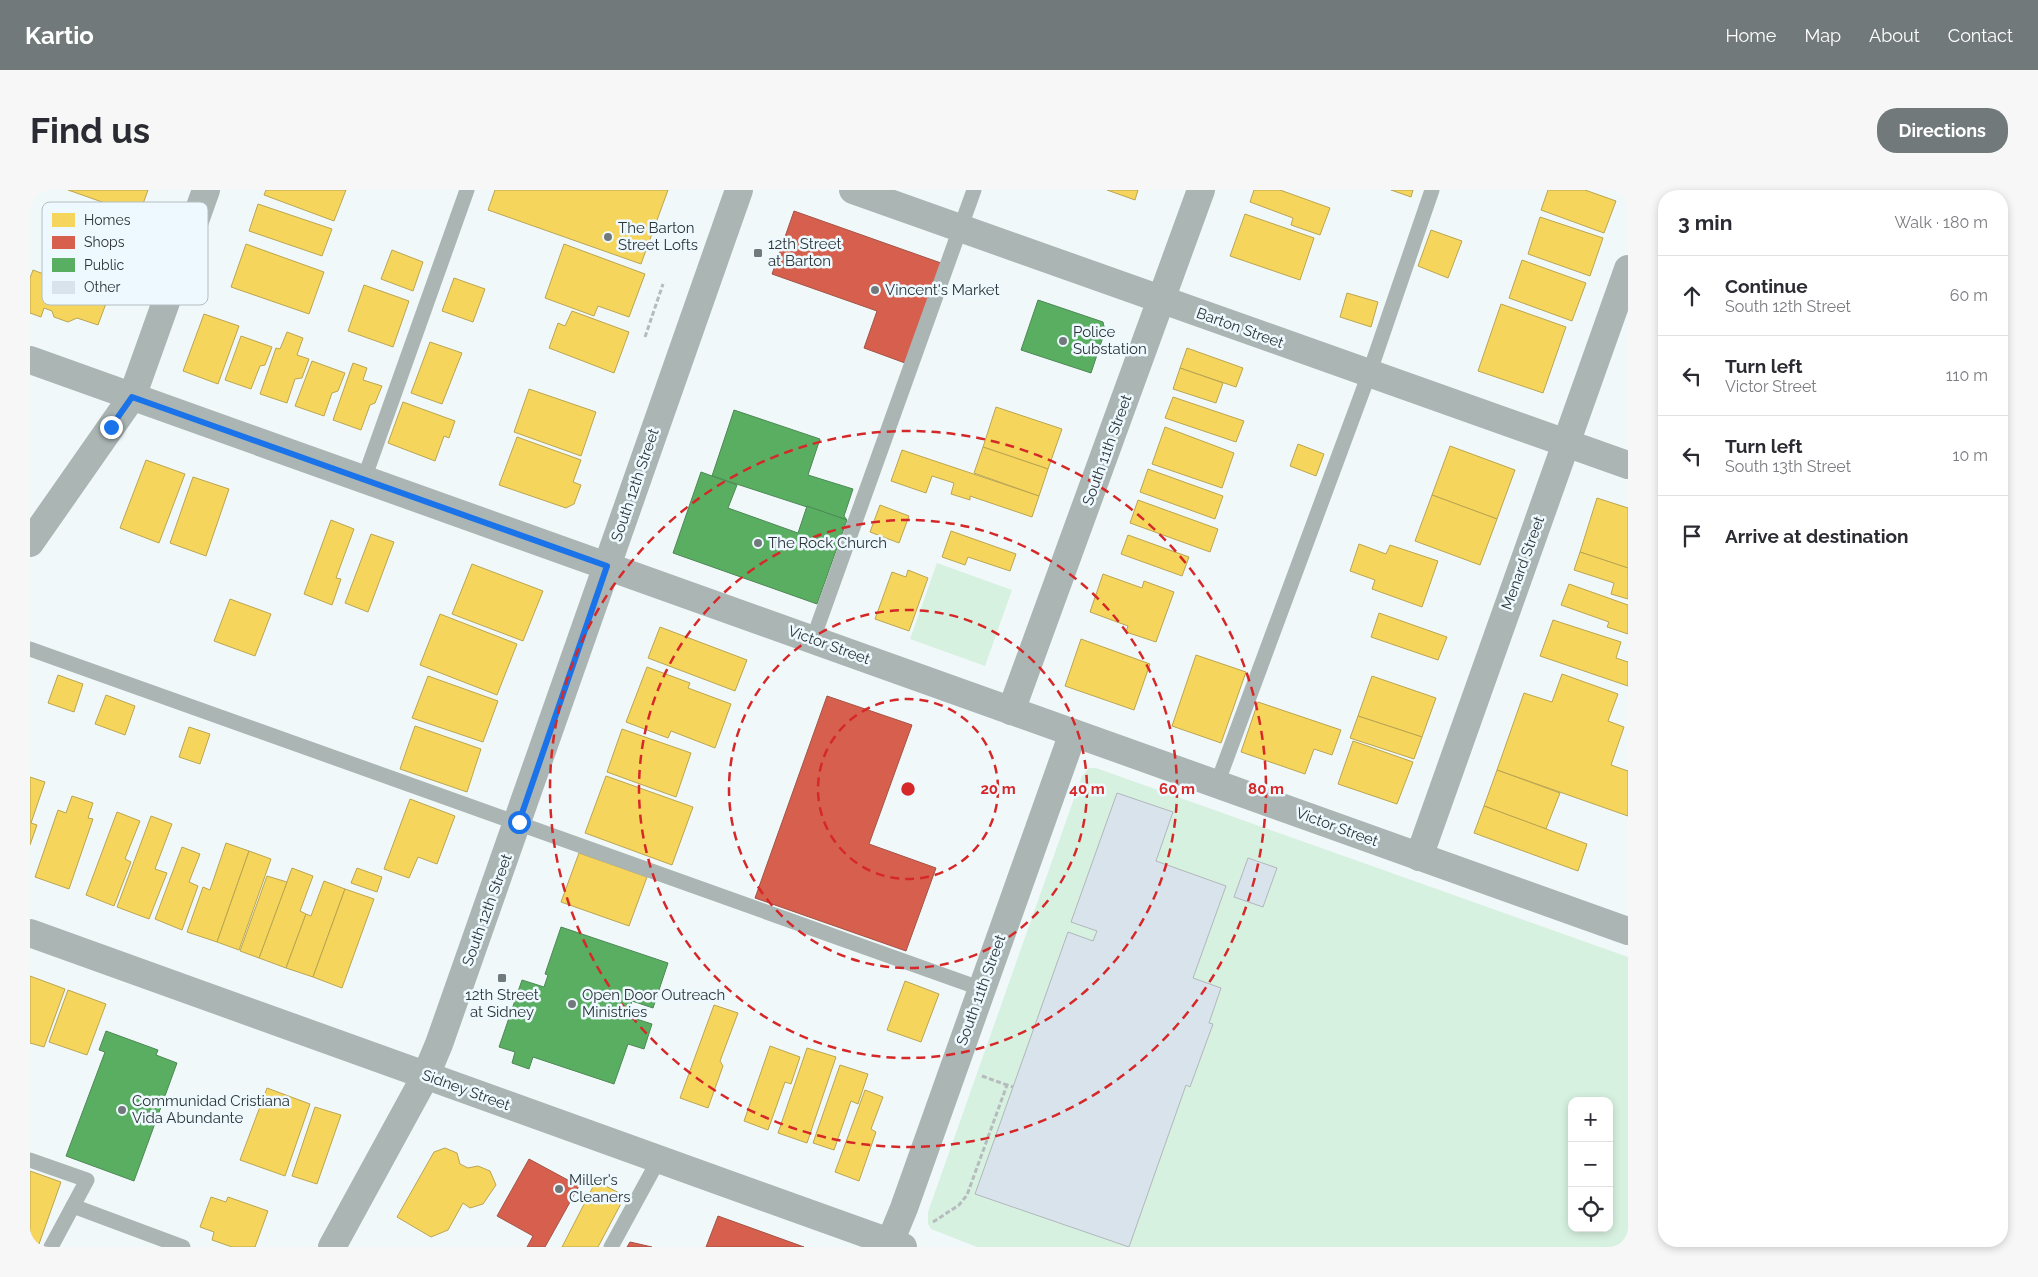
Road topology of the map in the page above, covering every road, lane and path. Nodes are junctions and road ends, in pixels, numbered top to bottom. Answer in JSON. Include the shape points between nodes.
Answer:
{"nodes":[{"id":1,"x":206,"y":190,"type":"edge"},
{"id":2,"x":467,"y":190,"type":"edge"},
{"id":3,"x":739,"y":190,"type":"edge"},
{"id":4,"x":853,"y":190,"type":"edge"},
{"id":5,"x":974,"y":190,"type":"edge"},
{"id":6,"x":1201,"y":190,"type":"edge"},
{"id":7,"x":1432,"y":190,"type":"edge"},
{"id":8,"x":202,"y":202,"type":"edge"},
{"id":9,"x":961,"y":228,"type":"junction"},
{"id":10,"x":1628,"y":269,"type":"edge"},
{"id":11,"x":663,"y":284,"type":"dead end"},
{"id":12,"x":1162,"y":300,"type":"junction"},
{"id":13,"x":165,"y":305,"type":"edge"},
{"id":14,"x":645,"y":337,"type":"dead end"},
{"id":15,"x":30,"y":360,"type":"edge"},
{"id":16,"x":1369,"y":374,"type":"junction"},
{"id":17,"x":132,"y":397,"type":"junction"},
{"id":18,"x":1566,"y":443,"type":"junction"},
{"id":19,"x":1628,"y":465,"type":"edge"},
{"id":20,"x":364,"y":480,"type":"junction"},
{"id":21,"x":30,"y":544,"type":"edge"},
{"id":22,"x":607,"y":566,"type":"junction"},
{"id":23,"x":812,"y":640,"type":"junction"},
{"id":24,"x":30,"y":649,"type":"edge"},
{"id":25,"x":1011,"y":710,"type":"junction"},
{"id":26,"x":1073,"y":733,"type":"junction"},
{"id":27,"x":1217,"y":784,"type":"junction"},
{"id":28,"x":519,"y":822,"type":"junction"},
{"id":29,"x":1419,"y":857,"type":"junction"},
{"id":30,"x":1628,"y":931,"type":"edge"},
{"id":31,"x":30,"y":933,"type":"edge"},
{"id":32,"x":982,"y":989,"type":"junction"},
{"id":33,"x":426,"y":1075,"type":"junction"},
{"id":34,"x":981,"y":1075,"type":"dead end"},
{"id":35,"x":1008,"y":1085,"type":"junction"},
{"id":36,"x":1013,"y":1087,"type":"dead end"},
{"id":37,"x":659,"y":1159,"type":"junction"},
{"id":38,"x":30,"y":1160,"type":"edge"},
{"id":39,"x":73,"y":1206,"type":"junction"},
{"id":40,"x":933,"y":1222,"type":"dead end"},
{"id":41,"x":894,"y":1245,"type":"edge"},
{"id":42,"x":51,"y":1247,"type":"edge"},
{"id":43,"x":184,"y":1247,"type":"edge"},
{"id":44,"x":332,"y":1247,"type":"edge"},
{"id":45,"x":611,"y":1247,"type":"edge"}],
"edges":[{"from":1,"to":8,"type":"street"},
{"from":2,"to":20,"type":"lane"},
{"from":3,"to":22,"type":"street","name":"South 12th Street"},
{"from":4,"to":9,"type":"street","name":"Barton Street"},
{"from":5,"to":9,"type":"lane"},
{"from":6,"to":12,"type":"street","name":"South 11th Street"},
{"from":7,"to":16,"type":"lane"},
{"from":9,"to":12,"type":"street","name":"Barton Street"},
{"from":9,"to":23,"type":"lane"},
{"from":10,"to":18,"type":"street","name":"Menard Street"},
{"from":11,"to":14,"type":"path"},
{"from":12,"to":16,"type":"street","name":"Barton Street"},
{"from":12,"to":25,"type":"street","name":"South 11th Street"},
{"from":13,"to":17,"type":"street"},
{"from":15,"to":17,"type":"street","name":"Victor Street"},
{"from":16,"to":18,"type":"street","name":"Barton Street"},
{"from":16,"to":27,"type":"lane"},
{"from":17,"to":20,"type":"street","name":"Victor Street"},
{"from":17,"to":21,"type":"street"},
{"from":18,"to":19,"type":"street","name":"Barton Street"},
{"from":18,"to":29,"type":"street","name":"Menard Street"},
{"from":20,"to":22,"type":"street","name":"Victor Street"},
{"from":22,"to":23,"type":"street","name":"Victor Street"},
{"from":22,"to":28,"type":"street","name":"South 12th Street"},
{"from":23,"to":25,"type":"street","name":"Victor Street"},
{"from":24,"to":28,"type":"lane"},
{"from":25,"to":26,"type":"street","name":"Victor Street"},
{"from":26,"to":27,"type":"street","name":"Victor Street"},
{"from":26,"to":32,"type":"street","name":"South 11th Street"},
{"from":27,"to":29,"type":"street","name":"Victor Street"},
{"from":28,"to":32,"type":"lane"},
{"from":28,"to":33,"type":"street","name":"South 12th Street"},
{"from":29,"to":30,"type":"street","name":"Victor Street"},
{"from":31,"to":33,"type":"street","name":"Sidney Street"},
{"from":32,"to":41,"type":"street","name":"South 11th Street"},
{"from":33,"to":37,"type":"street","name":"Sidney Street"},
{"from":33,"to":44,"type":"street","name":"South 12th Street"},
{"from":34,"to":35,"type":"path"},
{"from":35,"to":36,"type":"path"},
{"from":35,"to":40,"type":"path","via":[[972,1188],[959,1206]]},
{"from":37,"to":41,"type":"street","name":"Sidney Street"},
{"from":37,"to":45,"type":"lane"},
{"from":38,"to":39,"type":"lane","via":[[87,1180]]},
{"from":39,"to":42,"type":"lane"},
{"from":39,"to":43,"type":"lane"}]}
